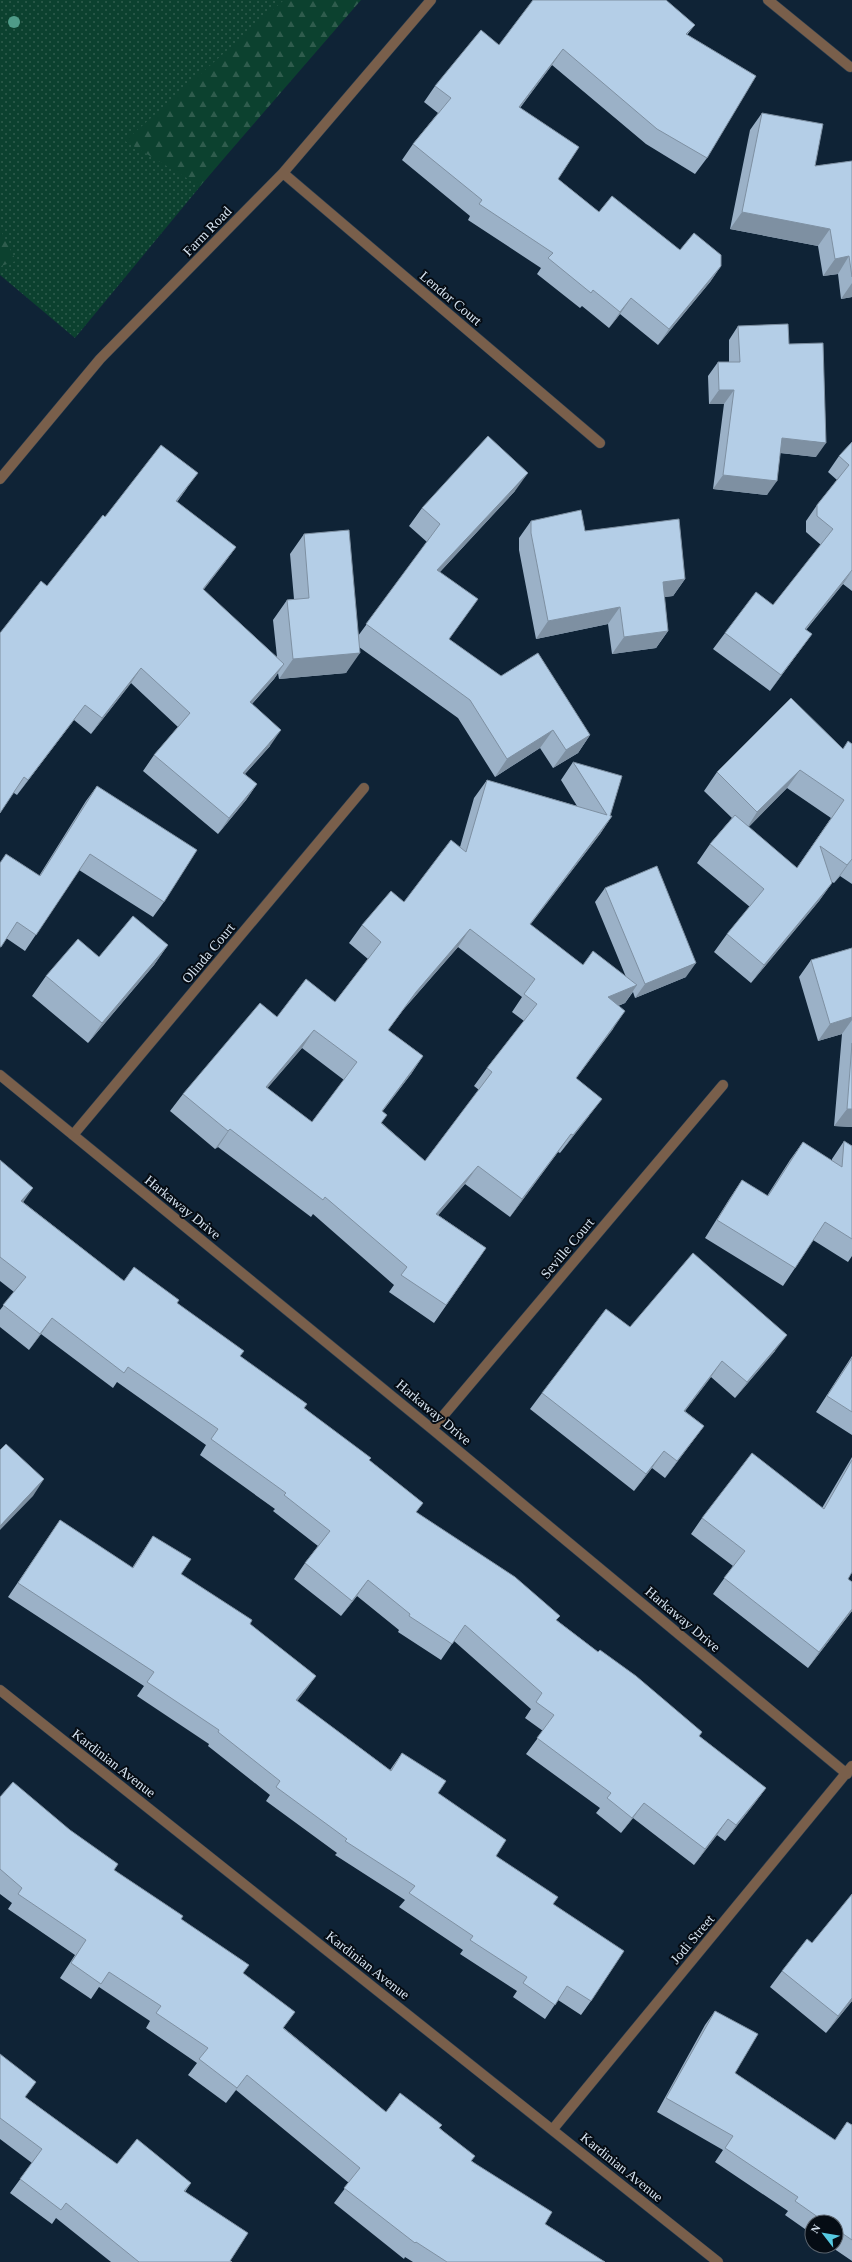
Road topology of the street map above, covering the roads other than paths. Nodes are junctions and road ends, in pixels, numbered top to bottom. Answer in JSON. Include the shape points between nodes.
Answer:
{"nodes":[{"id":1,"x":431,"y":0,"type":"edge"},
{"id":2,"x":768,"y":0,"type":"edge"},
{"id":3,"x":850,"y":67,"type":"dead end"},
{"id":4,"x":283,"y":173,"type":"junction"},
{"id":5,"x":600,"y":443,"type":"dead end"},
{"id":6,"x":0,"y":479,"type":"edge"},
{"id":7,"x":364,"y":788,"type":"dead end"},
{"id":8,"x":0,"y":1075,"type":"edge"},
{"id":9,"x":723,"y":1085,"type":"dead end"},
{"id":10,"x":73,"y":1135,"type":"junction"},
{"id":11,"x":432,"y":1429,"type":"junction"},
{"id":12,"x":0,"y":1690,"type":"edge"},
{"id":13,"x":849,"y":1770,"type":"edge"},
{"id":14,"x":553,"y":2129,"type":"junction"},
{"id":15,"x":718,"y":2262,"type":"edge"}],
"edges":[{"from":1,"to":4,"type":"street","name":"Farm Road"},
{"from":2,"to":3,"type":"street"},
{"from":4,"to":5,"type":"street","name":"Lendor Court"},
{"from":4,"to":6,"type":"street","name":"Farm Road","via":[[100,359]]},
{"from":7,"to":10,"type":"street","name":"Olinda Court"},
{"from":8,"to":10,"type":"street","name":"Harkaway Drive"},
{"from":9,"to":11,"type":"street","name":"Seville Court"},
{"from":10,"to":11,"type":"street","name":"Harkaway Drive"},
{"from":11,"to":13,"type":"street","name":"Harkaway Drive"},
{"from":12,"to":14,"type":"street","name":"Kardinian Avenue"},
{"from":13,"to":14,"type":"street","name":"Jodi Street"},
{"from":14,"to":15,"type":"street","name":"Kardinian Avenue"}]}
